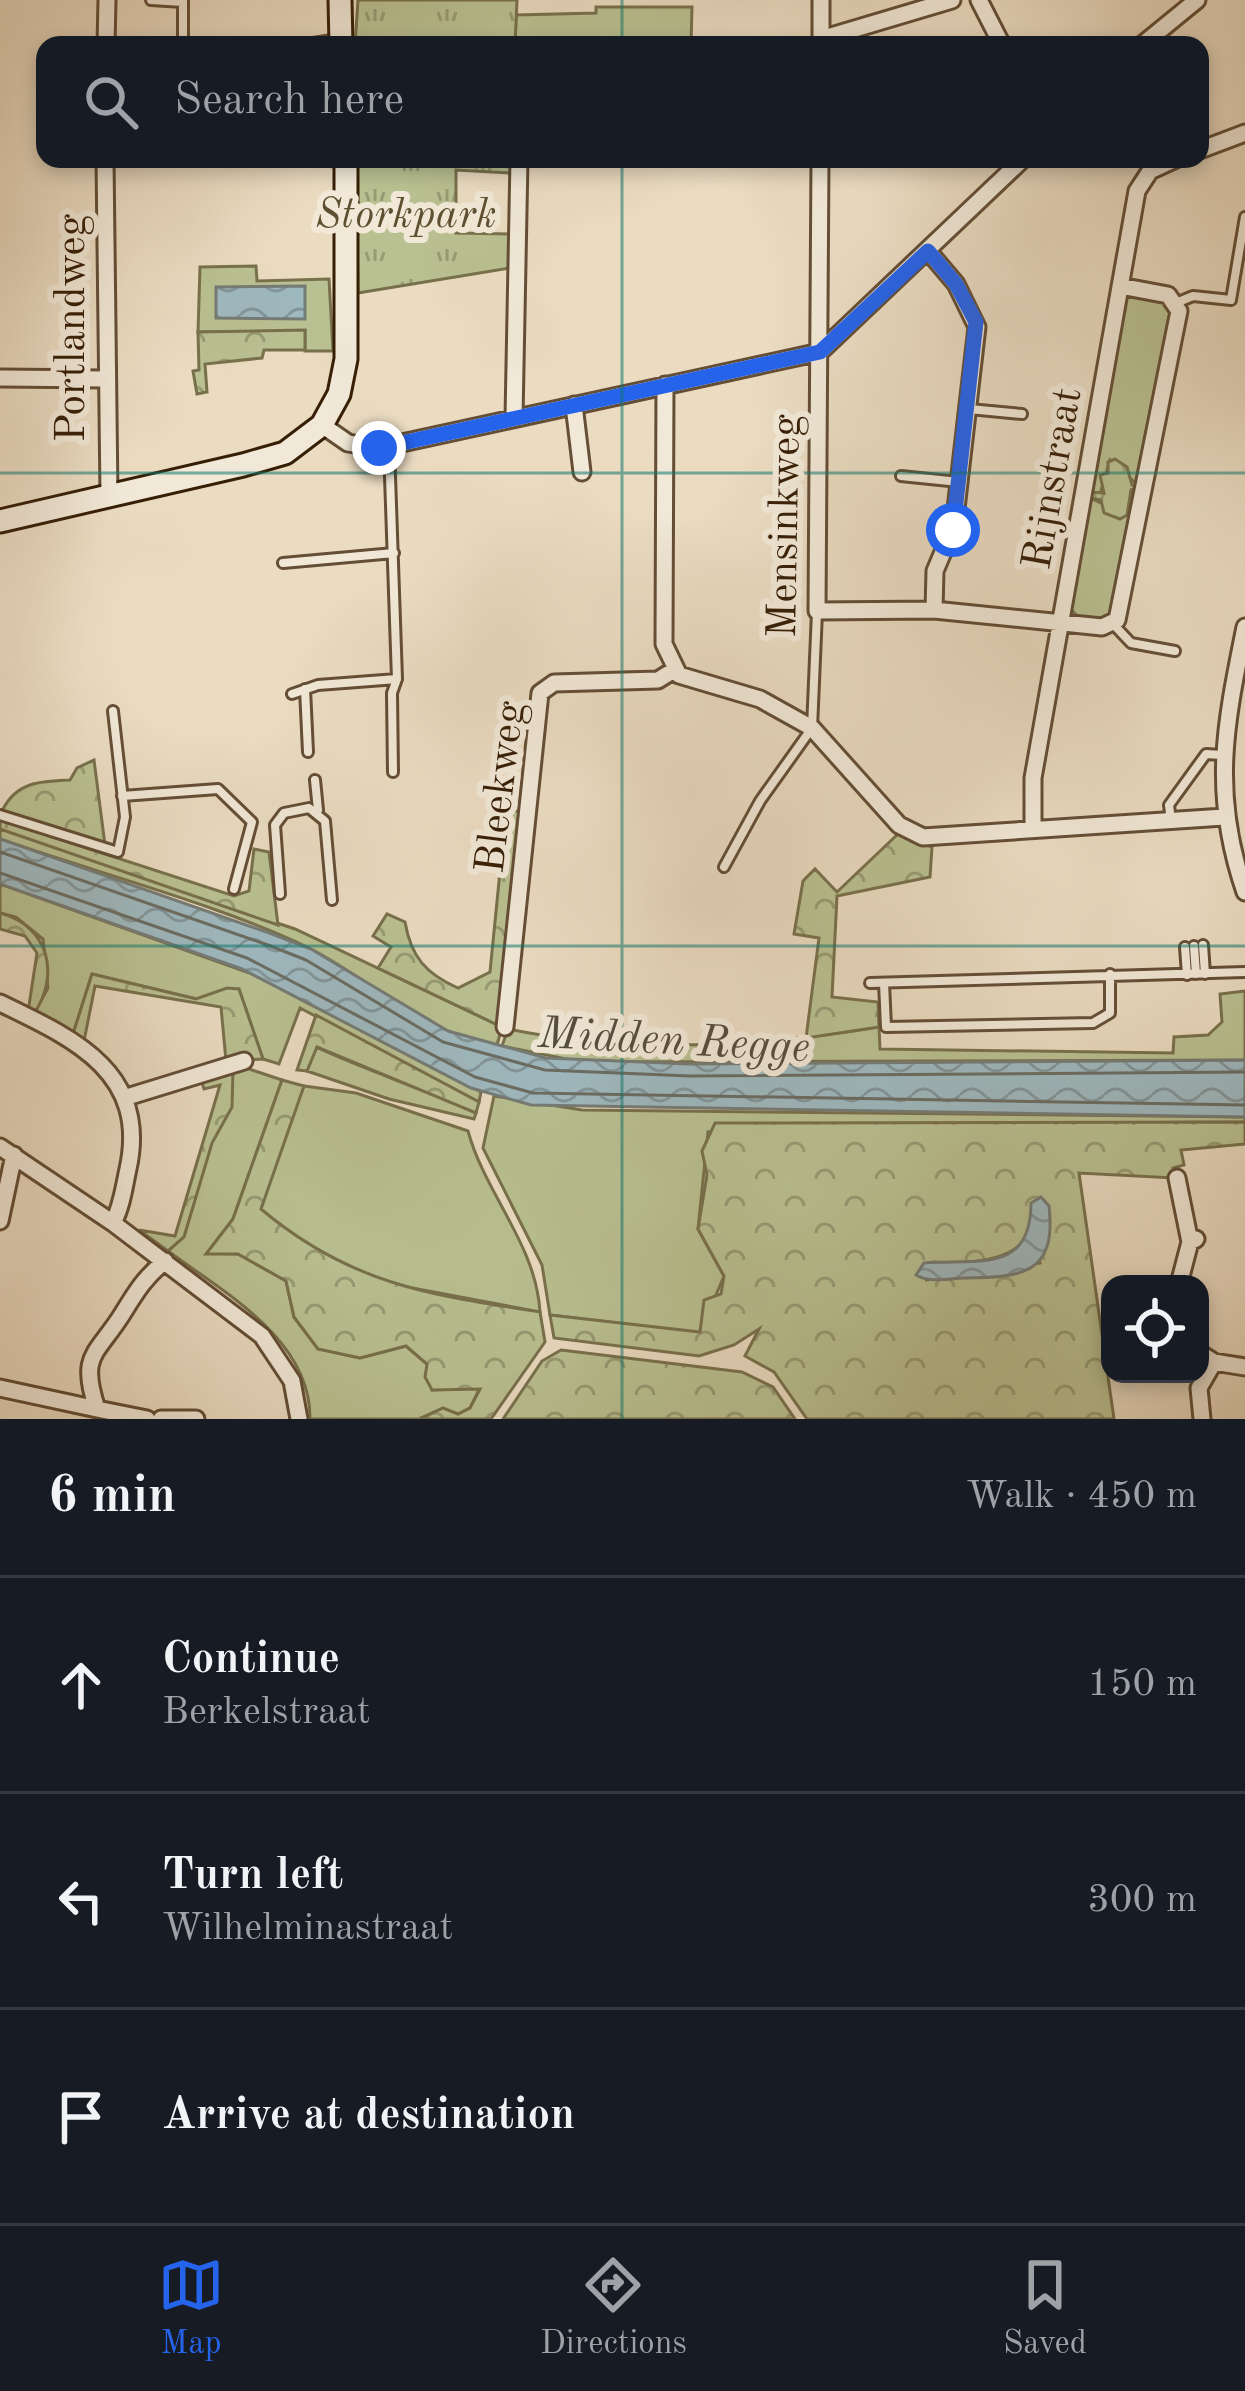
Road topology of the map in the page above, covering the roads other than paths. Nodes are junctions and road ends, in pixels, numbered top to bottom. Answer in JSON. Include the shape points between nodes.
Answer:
{"nodes":[{"id":1,"x":106,"y":0,"type":"edge"},
{"id":2,"x":151,"y":0,"type":"edge"},
{"id":3,"x":340,"y":0,"type":"edge"},
{"id":4,"x":821,"y":0,"type":"edge"},
{"id":5,"x":952,"y":0,"type":"edge"},
{"id":6,"x":979,"y":0,"type":"edge"},
{"id":7,"x":1157,"y":0,"type":"edge"},
{"id":8,"x":1197,"y":0,"type":"edge"},
{"id":9,"x":183,"y":1,"type":"edge"},
{"id":10,"x":1169,"y":18,"type":"junction"},
{"id":11,"x":106,"y":36,"type":"edge"},
{"id":12,"x":182,"y":36,"type":"edge"},
{"id":13,"x":341,"y":36,"type":"edge"},
{"id":14,"x":821,"y":36,"type":"edge"},
{"id":15,"x":840,"y":36,"type":"edge"},
{"id":16,"x":997,"y":36,"type":"edge"},
{"id":17,"x":1151,"y":36,"type":"edge"},
{"id":18,"x":1245,"y":134,"type":"edge"},
{"id":19,"x":1209,"y":147,"type":"edge"},
{"id":20,"x":105,"y":168,"type":"edge"},
{"id":21,"x":340,"y":168,"type":"edge"},
{"id":22,"x":519,"y":168,"type":"edge"},
{"id":23,"x":820,"y":168,"type":"edge"},
{"id":24,"x":1014,"y":168,"type":"edge"},
{"id":25,"x":1155,"y":168,"type":"edge"},
{"id":26,"x":1245,"y":217,"type":"edge"},
{"id":27,"x":928,"y":251,"type":"junction"},
{"id":28,"x":1120,"y":286,"type":"junction"},
{"id":29,"x":1176,"y":303,"type":"junction"},
{"id":30,"x":820,"y":352,"type":"junction"},
{"id":31,"x":0,"y":378,"type":"edge"},
{"id":32,"x":105,"y":379,"type":"junction"},
{"id":33,"x":665,"y":386,"type":"junction"},
{"id":34,"x":574,"y":405,"type":"junction"},
{"id":35,"x":967,"y":409,"type":"junction"},
{"id":36,"x":1022,"y":414,"type":"dead end"},
{"id":37,"x":514,"y":418,"type":"junction"},
{"id":38,"x":322,"y":425,"type":"junction"},
{"id":39,"x":389,"y":446,"type":"junction"},
{"id":40,"x":582,"y":472,"type":"dead end"},
{"id":41,"x":902,"y":476,"type":"dead end"},
{"id":42,"x":959,"y":482,"type":"junction"},
{"id":43,"x":109,"y":496,"type":"junction"},
{"id":44,"x":0,"y":521,"type":"edge"},
{"id":45,"x":394,"y":553,"type":"junction"},
{"id":46,"x":283,"y":563,"type":"dead end"},
{"id":47,"x":934,"y":610,"type":"junction"},
{"id":48,"x":817,"y":611,"type":"junction"},
{"id":49,"x":1062,"y":619,"type":"junction"},
{"id":50,"x":1113,"y":624,"type":"junction"},
{"id":51,"x":1245,"y":627,"type":"edge"},
{"id":52,"x":1175,"y":651,"type":"dead end"},
{"id":53,"x":674,"y":670,"type":"junction"},
{"id":54,"x":397,"y":679,"type":"junction"},
{"id":55,"x":305,"y":689,"type":"junction"},
{"id":56,"x":292,"y":694,"type":"dead end"},
{"id":57,"x":1238,"y":705,"type":"edge"},
{"id":58,"x":113,"y":711,"type":"dead end"},
{"id":59,"x":812,"y":728,"type":"junction"},
{"id":60,"x":308,"y":752,"type":"dead end"},
{"id":61,"x":1222,"y":755,"type":"junction"},
{"id":62,"x":393,"y":772,"type":"dead end"},
{"id":63,"x":316,"y":780,"type":"dead end"},
{"id":64,"x":122,"y":796,"type":"junction"},
{"id":65,"x":318,"y":810,"type":"junction"},
{"id":66,"x":0,"y":815,"type":"edge"},
{"id":67,"x":1224,"y":817,"type":"junction"},
{"id":68,"x":1171,"y":821,"type":"junction"},
{"id":69,"x":1034,"y":830,"type":"junction"},
{"id":70,"x":724,"y":867,"type":"dead end"},
{"id":71,"x":234,"y":890,"type":"dead end"},
{"id":72,"x":1245,"y":892,"type":"edge"},
{"id":73,"x":280,"y":894,"type":"dead end"},
{"id":74,"x":332,"y":900,"type":"dead end"},
{"id":75,"x":1194,"y":946,"type":"dead end"},
{"id":76,"x":1245,"y":972,"type":"edge"},
{"id":77,"x":1110,"y":973,"type":"junction"},
{"id":78,"x":1196,"y":974,"type":"junction"},
{"id":79,"x":870,"y":982,"type":"dead end"},
{"id":80,"x":884,"y":983,"type":"junction"},
{"id":81,"x":0,"y":1003,"type":"edge"},
{"id":82,"x":505,"y":1027,"type":"dead end"},
{"id":83,"x":244,"y":1061,"type":"dead end"},
{"id":84,"x":127,"y":1096,"type":"junction"},
{"id":85,"x":7,"y":1151,"type":"edge"},
{"id":86,"x":1177,"y":1178,"type":"dead end"},
{"id":87,"x":0,"y":1221,"type":"edge"},
{"id":88,"x":113,"y":1222,"type":"junction"},
{"id":89,"x":165,"y":1261,"type":"junction"},
{"id":90,"x":1183,"y":1275,"type":"edge"},
{"id":91,"x":1209,"y":1358,"type":"edge"},
{"id":92,"x":1245,"y":1367,"type":"edge"},
{"id":93,"x":1200,"y":1383,"type":"edge"},
{"id":94,"x":0,"y":1388,"type":"edge"},
{"id":95,"x":97,"y":1409,"type":"junction"},
{"id":96,"x":147,"y":1419,"type":"edge"},
{"id":97,"x":160,"y":1419,"type":"edge"},
{"id":98,"x":196,"y":1419,"type":"edge"},
{"id":99,"x":299,"y":1419,"type":"edge"},
{"id":100,"x":1202,"y":1419,"type":"edge"}],
"edges":[{"from":1,"to":11,"type":"street"},
{"from":2,"to":9,"type":"lane"},
{"from":3,"to":13,"type":"street"},
{"from":4,"to":14,"type":"street"},
{"from":5,"to":15,"type":"street"},
{"from":6,"to":16,"type":"street"},
{"from":7,"to":10,"type":"street"},
{"from":8,"to":10,"type":"street"},
{"from":9,"to":12,"type":"lane"},
{"from":10,"to":17,"type":"street"},
{"from":18,"to":19,"type":"street"},
{"from":20,"to":32,"type":"street","name":"Portlandweg"},
{"from":21,"to":38,"type":"street","via":[[346,359]]},
{"from":22,"to":37,"type":"street"},
{"from":23,"to":30,"type":"street","name":"Mensinkweg"},
{"from":24,"to":27,"type":"street"},
{"from":25,"to":28,"type":"street","name":"Rijnstraat","via":[[1140,184]]},
{"from":26,"to":29,"type":"lane","via":[[1231,300],[1193,296]]},
{"from":27,"to":30,"type":"street"},
{"from":27,"to":35,"type":"street","via":[[976,318]]},
{"from":28,"to":29,"type":"street"},
{"from":28,"to":49,"type":"street","name":"Rijnstraat"},
{"from":29,"to":50,"type":"street"},
{"from":30,"to":33,"type":"street"},
{"from":30,"to":48,"type":"street","name":"Mensinkweg"},
{"from":31,"to":32,"type":"street"},
{"from":32,"to":43,"type":"street","name":"Portlandweg"},
{"from":33,"to":34,"type":"street"},
{"from":33,"to":53,"type":"street","via":[[664,644]]},
{"from":34,"to":37,"type":"street"},
{"from":34,"to":40,"type":"street"},
{"from":35,"to":36,"type":"lane"},
{"from":35,"to":42,"type":"street"},
{"from":37,"to":39,"type":"street"},
{"from":38,"to":39,"type":"street","via":[[360,447]]},
{"from":38,"to":43,"type":"street","via":[[285,453]]},
{"from":39,"to":45,"type":"lane"},
{"from":41,"to":42,"type":"lane"},
{"from":42,"to":47,"type":"street","via":[[953,530],[935,571]]},
{"from":43,"to":44,"type":"street"},
{"from":45,"to":46,"type":"lane"},
{"from":45,"to":54,"type":"lane"},
{"from":47,"to":48,"type":"street"},
{"from":47,"to":49,"type":"street"},
{"from":48,"to":59,"type":"lane","name":"Mensinkweg"},
{"from":49,"to":50,"type":"street"},
{"from":49,"to":69,"type":"street","name":"Rijnstraat","via":[[1033,778]]},
{"from":50,"to":52,"type":"lane","via":[[1131,643]]},
{"from":51,"to":57,"type":"street"},
{"from":53,"to":59,"type":"street","via":[[698,685],[760,699]]},
{"from":53,"to":82,"type":"street","name":"Bleekweg","via":[[658,680],[554,683],[540,693]]},
{"from":54,"to":55,"type":"lane"},
{"from":54,"to":62,"type":"lane"},
{"from":55,"to":56,"type":"lane"},
{"from":55,"to":60,"type":"lane"},
{"from":57,"to":61,"type":"street"},
{"from":58,"to":64,"type":"lane"},
{"from":59,"to":69,"type":"street","via":[[912,834]]},
{"from":59,"to":70,"type":"lane"},
{"from":61,"to":67,"type":"street"},
{"from":61,"to":68,"type":"lane","via":[[1206,754],[1169,806]]},
{"from":63,"to":65,"type":"lane"},
{"from":64,"to":66,"type":"lane","via":[[118,852]]},
{"from":64,"to":71,"type":"lane","via":[[218,789],[252,822]]},
{"from":65,"to":73,"type":"lane","via":[[278,818]]},
{"from":65,"to":74,"type":"lane"},
{"from":67,"to":68,"type":"street"},
{"from":67,"to":72,"type":"street"},
{"from":68,"to":69,"type":"street"},
{"from":75,"to":78,"type":"lane"},
{"from":76,"to":78,"type":"lane"},
{"from":77,"to":78,"type":"lane"},
{"from":77,"to":80,"type":"lane"},
{"from":77,"to":80,"type":"lane","via":[[1110,1013],[1093,1023],[886,1027]]},
{"from":79,"to":80,"type":"lane"},
{"from":81,"to":84,"type":"street","via":[[77,1044]]},
{"from":83,"to":84,"type":"street"},
{"from":84,"to":88,"type":"street","via":[[134,1142]]},
{"from":85,"to":87,"type":"street"},
{"from":85,"to":88,"type":"street"},
{"from":86,"to":90,"type":"street","via":[[1194,1240]]},
{"from":88,"to":89,"type":"street"},
{"from":89,"to":95,"type":"street","via":[[90,1354]]},
{"from":89,"to":99,"type":"street","via":[[280,1355]]},
{"from":91,"to":92,"type":"street"},
{"from":93,"to":100,"type":"street"},
{"from":94,"to":95,"type":"street"},
{"from":95,"to":96,"type":"street"},
{"from":97,"to":98,"type":"street"}]}
